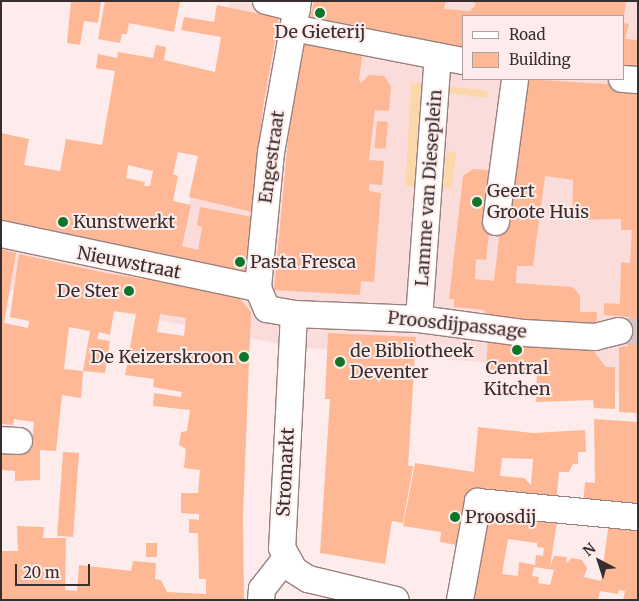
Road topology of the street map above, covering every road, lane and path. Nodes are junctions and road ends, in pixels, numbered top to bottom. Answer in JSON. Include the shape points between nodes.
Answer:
{"nodes":[{"id":1,"x":266,"y":1,"type":"edge"},
{"id":2,"x":296,"y":13,"type":"edge"},
{"id":3,"x":450,"y":59,"type":"edge"},
{"id":4,"x":624,"y":79,"type":"edge"},
{"id":5,"x":515,"y":80,"type":"edge"},
{"id":6,"x":638,"y":80,"type":"edge"},
{"id":7,"x":496,"y":222,"type":"dead end"},
{"id":8,"x":1,"y":234,"type":"edge"},
{"id":9,"x":258,"y":288,"type":"junction"},
{"id":10,"x":294,"y":314,"type":"junction"},
{"id":11,"x":419,"y":319,"type":"junction"},
{"id":12,"x":619,"y":331,"type":"tunnel mouth"},
{"id":13,"x":638,"y":517,"type":"edge"},
{"id":14,"x":286,"y":558,"type":"junction"},
{"id":15,"x":261,"y":600,"type":"edge"},
{"id":16,"x":396,"y":600,"type":"edge"},
{"id":17,"x":460,"y":600,"type":"edge"}],
"edges":[{"from":1,"to":2,"type":"street"},
{"from":2,"to":3,"type":"street"},
{"from":2,"to":9,"type":"street","name":"Engestraat","via":[[271,152]]},
{"from":3,"to":11,"type":"street","name":"Lamme van Dieseplein"},
{"from":4,"to":6,"type":"street"},
{"from":5,"to":7,"type":"street"},
{"from":8,"to":9,"type":"street","name":"Nieuwstraat"},
{"from":9,"to":10,"type":"street","via":[[267,309]]},
{"from":10,"to":11,"type":"street","name":"Proosdijpassage"},
{"from":10,"to":14,"type":"street","name":"Stromarkt","via":[[282,548]]},
{"from":11,"to":12,"type":"street","name":"Proosdijpassage","via":[[524,333],[586,336]]},
{"from":13,"to":17,"type":"street","via":[[478,502]]},
{"from":14,"to":15,"type":"street","via":[[262,589]]},
{"from":14,"to":16,"type":"street","via":[[294,570],[308,579]]}]}
